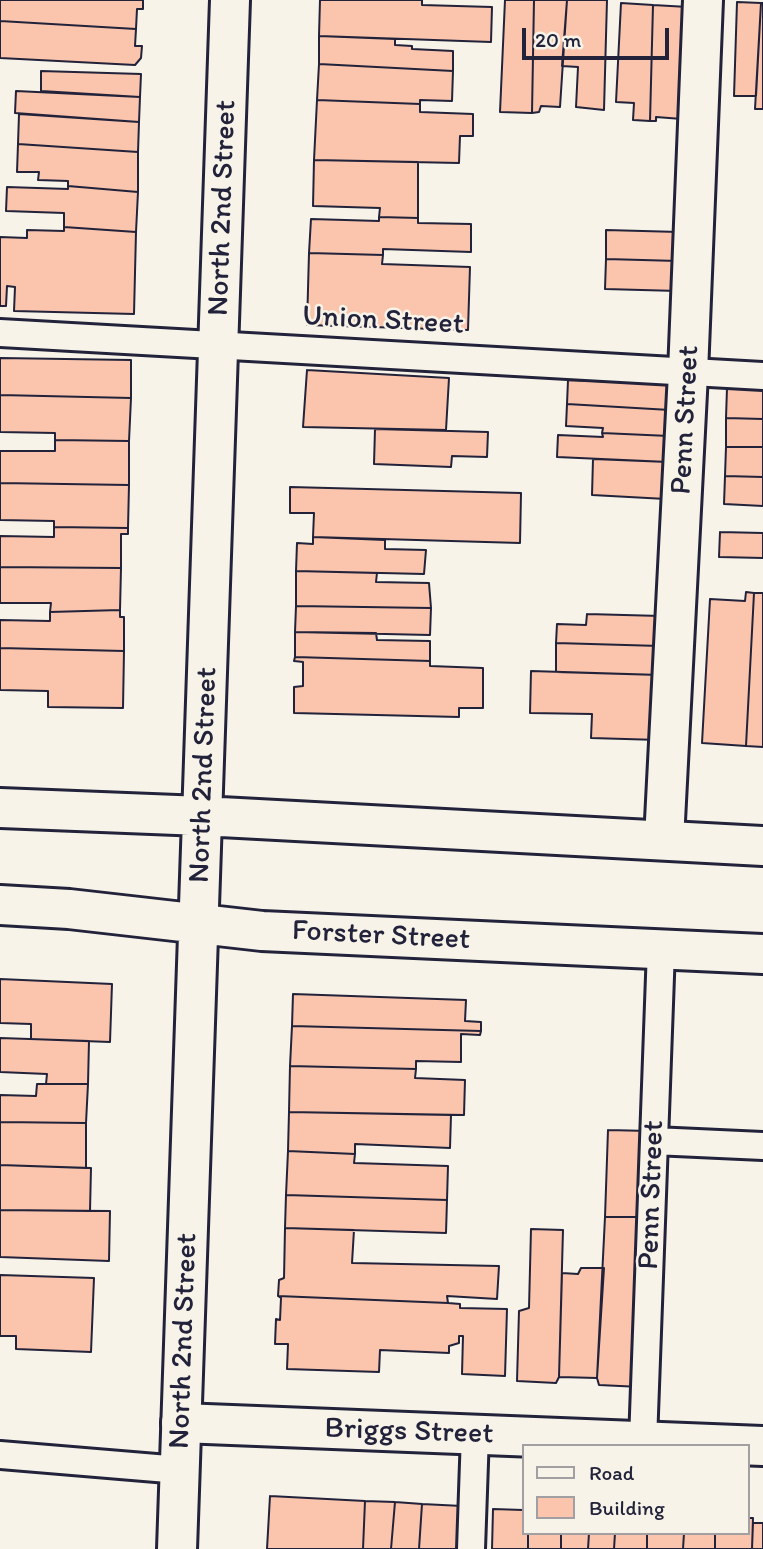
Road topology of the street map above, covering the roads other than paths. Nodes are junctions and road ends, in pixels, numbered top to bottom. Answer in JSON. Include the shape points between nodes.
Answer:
{"nodes":[{"id":1,"x":230,"y":0,"type":"edge"},
{"id":2,"x":703,"y":0,"type":"edge"},
{"id":3,"x":0,"y":333,"type":"edge"},
{"id":4,"x":219,"y":345,"type":"junction"},
{"id":5,"x":688,"y":373,"type":"junction"},
{"id":6,"x":763,"y":376,"type":"edge"},
{"id":7,"x":0,"y":808,"type":"edge"},
{"id":8,"x":202,"y":816,"type":"junction"},
{"id":9,"x":664,"y":841,"type":"junction"},
{"id":10,"x":763,"y":846,"type":"edge"},
{"id":11,"x":0,"y":905,"type":"edge"},
{"id":12,"x":199,"y":924,"type":"junction"},
{"id":13,"x":661,"y":949,"type":"junction"},
{"id":14,"x":763,"y":954,"type":"edge"},
{"id":15,"x":654,"y":1141,"type":"junction"},
{"id":16,"x":763,"y":1146,"type":"edge"},
{"id":17,"x":181,"y":1423,"type":"junction"},
{"id":18,"x":475,"y":1434,"type":"junction"},
{"id":19,"x":643,"y":1441,"type":"junction"},
{"id":20,"x":715,"y":1444,"type":"edge"},
{"id":21,"x":0,"y":1455,"type":"edge"},
{"id":22,"x":180,"y":1470,"type":"junction"},
{"id":23,"x":177,"y":1549,"type":"edge"},
{"id":24,"x":471,"y":1549,"type":"edge"}],
"edges":[{"from":1,"to":4,"type":"main road","name":"North 2nd Street"},
{"from":2,"to":5,"type":"main road","name":"Penn Street"},
{"from":3,"to":4,"type":"lane","name":"Union Street"},
{"from":4,"to":5,"type":"lane","name":"Union Street"},
{"from":4,"to":8,"type":"main road","name":"North 2nd Street"},
{"from":5,"to":6,"type":"lane","name":"Union Street"},
{"from":5,"to":9,"type":"main road","name":"Penn Street"},
{"from":7,"to":8,"type":"main road"},
{"from":8,"to":9,"type":"main road"},
{"from":8,"to":12,"type":"main road","name":"North 2nd Street"},
{"from":9,"to":10,"type":"main road"},
{"from":11,"to":12,"type":"main road","name":"Forster Street"},
{"from":12,"to":13,"type":"main road","name":"Forster Street","via":[[262,931]]},
{"from":12,"to":17,"type":"main road","name":"North 2nd Street"},
{"from":13,"to":14,"type":"main road","name":"Forster Street"},
{"from":13,"to":15,"type":"lane","name":"Penn Street"},
{"from":15,"to":16,"type":"lane"},
{"from":15,"to":19,"type":"lane","name":"Penn Street"},
{"from":17,"to":18,"type":"main road","name":"Briggs Street"},
{"from":17,"to":22,"type":"main road","name":"North 2nd Street"},
{"from":18,"to":19,"type":"main road","name":"Briggs Street"},
{"from":18,"to":24,"type":"lane"},
{"from":19,"to":20,"type":"main road","name":"Briggs Street"},
{"from":21,"to":22,"type":"lane"},
{"from":22,"to":23,"type":"main road","name":"North 2nd Street"}]}
